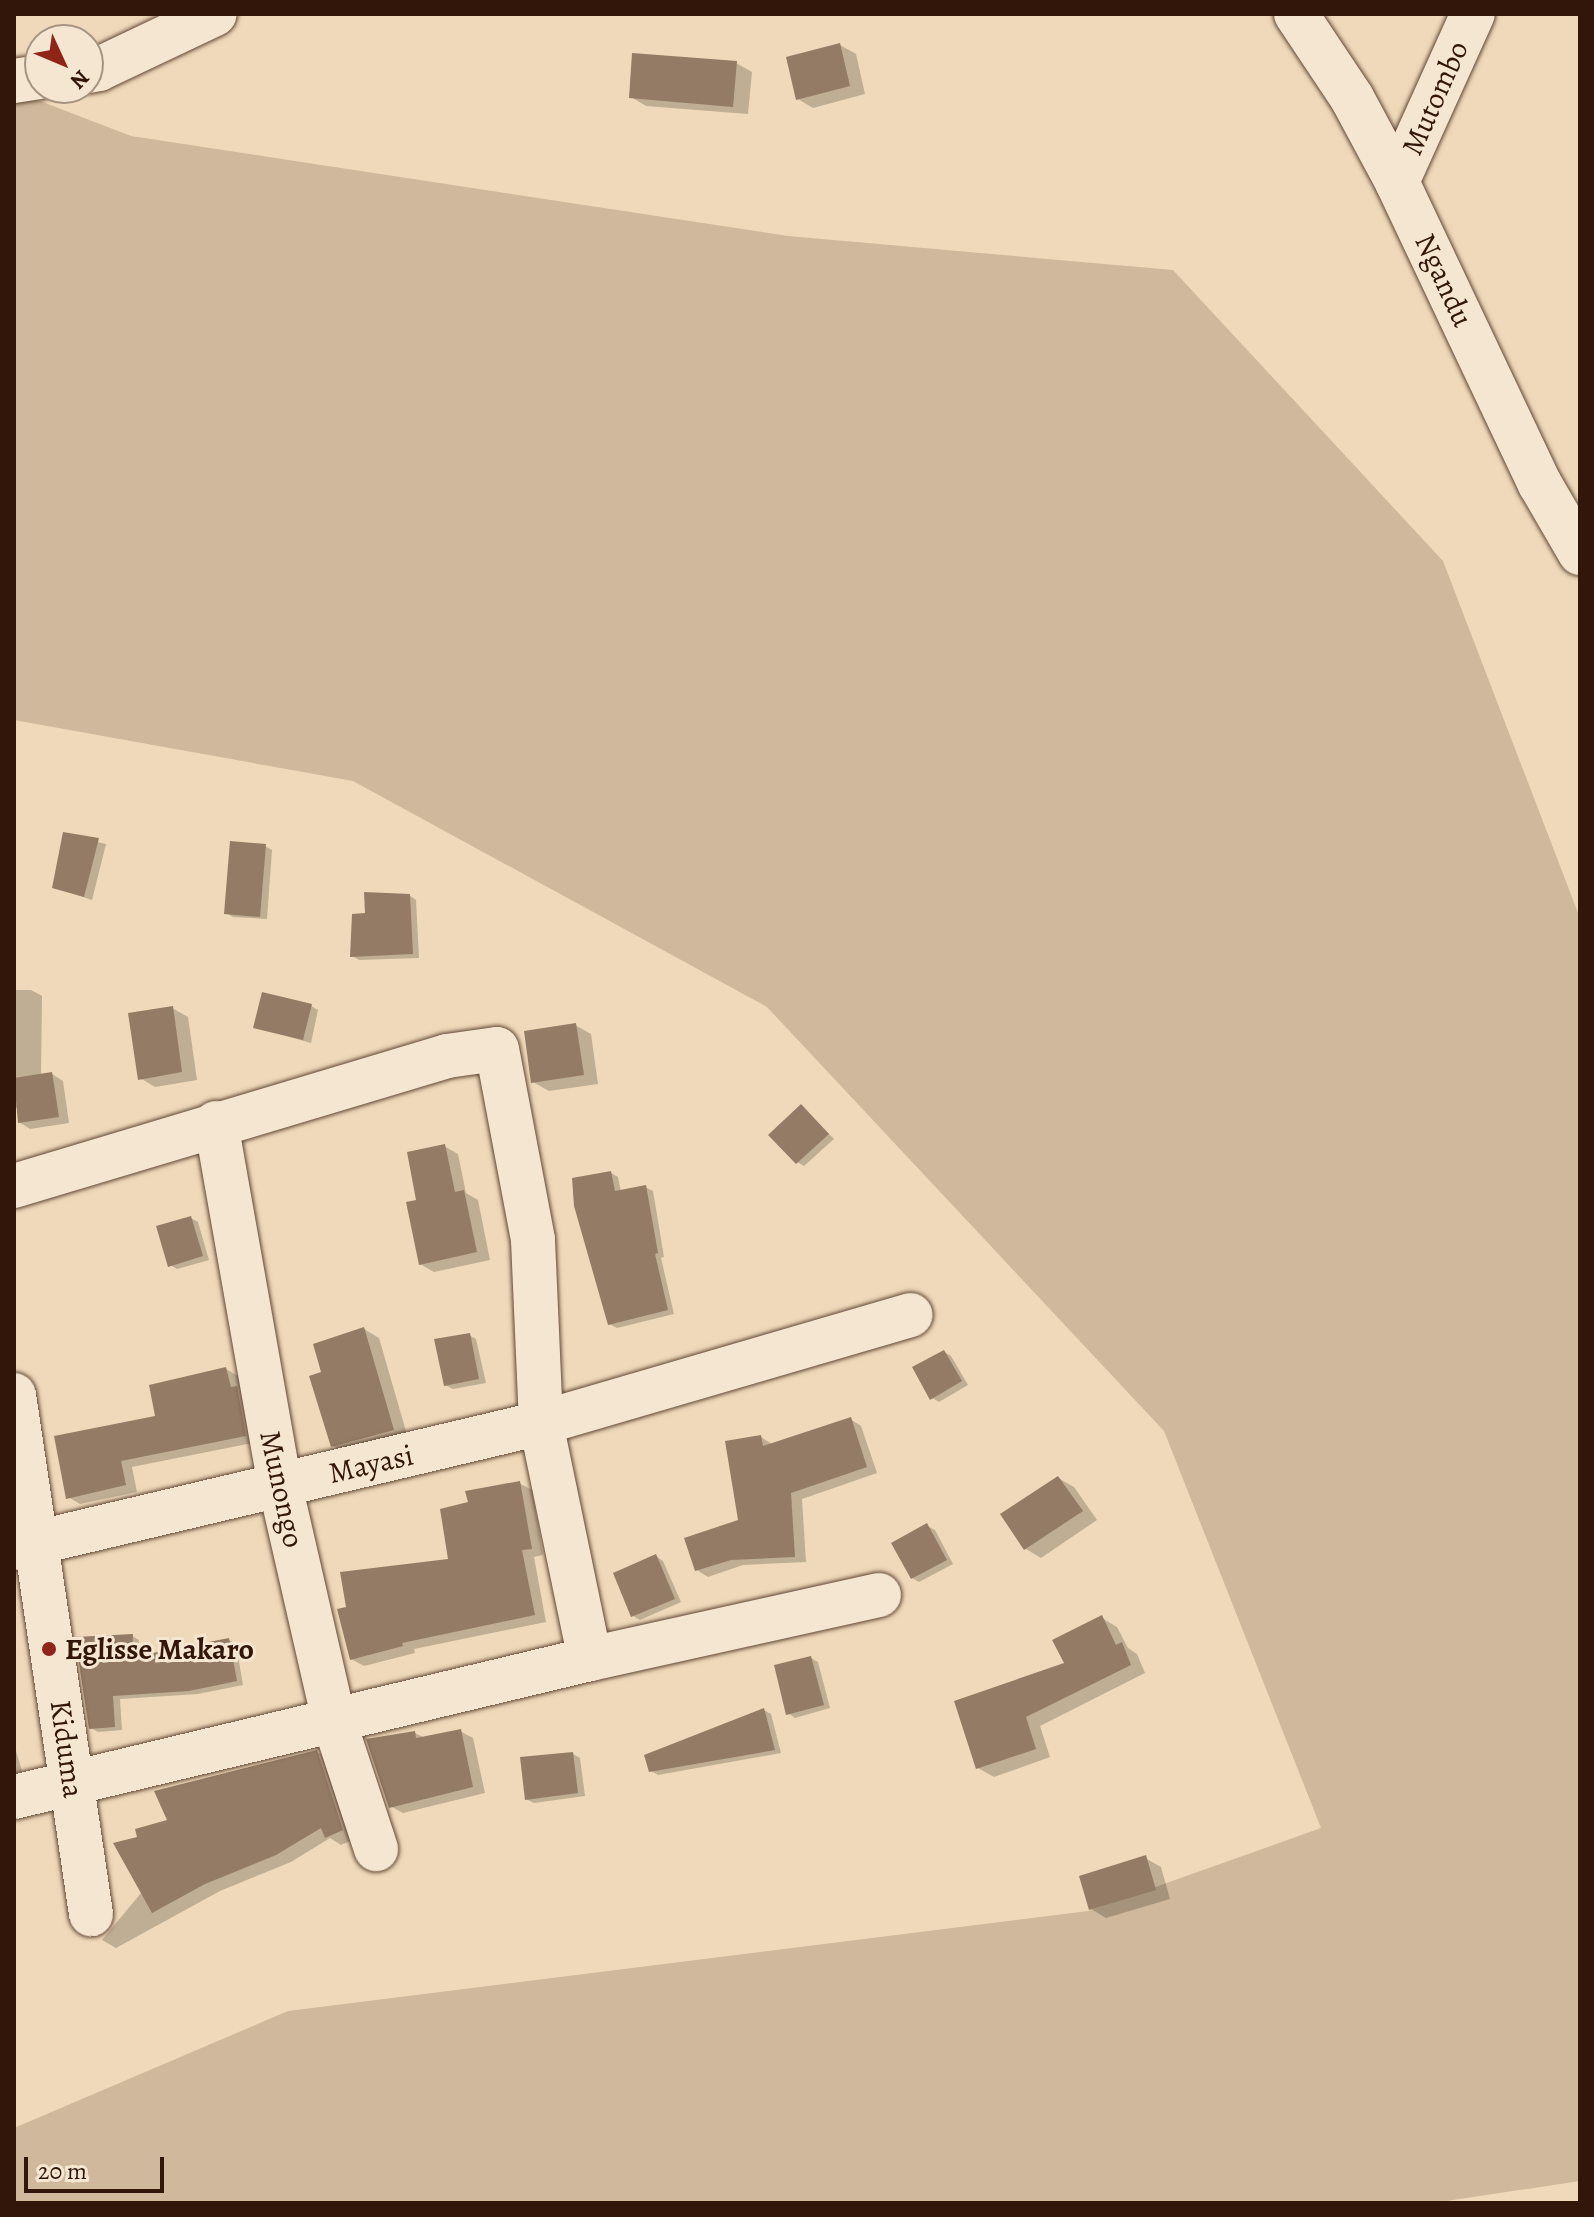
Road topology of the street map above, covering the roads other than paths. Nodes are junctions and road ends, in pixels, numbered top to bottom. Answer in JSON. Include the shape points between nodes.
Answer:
{"nodes":[{"id":1,"x":215,"y":14,"type":"edge"},
{"id":2,"x":1296,"y":14,"type":"edge"},
{"id":3,"x":1473,"y":14,"type":"edge"},
{"id":4,"x":104,"y":67,"type":"edge"},
{"id":5,"x":1397,"y":182,"type":"junction"},
{"id":6,"x":1580,"y":553,"type":"edge"},
{"id":7,"x":216,"y":1123,"type":"junction"},
{"id":8,"x":14,"y":1186,"type":"edge"},
{"id":9,"x":911,"y":1315,"type":"dead end"},
{"id":10,"x":14,"y":1395,"type":"edge"},
{"id":11,"x":541,"y":1423,"type":"junction"},
{"id":12,"x":280,"y":1485,"type":"junction"},
{"id":13,"x":25,"y":1545,"type":"edge"},
{"id":14,"x":879,"y":1595,"type":"dead end"},
{"id":15,"x":590,"y":1659,"type":"junction"},
{"id":16,"x":334,"y":1721,"type":"junction"},
{"id":17,"x":72,"y":1785,"type":"junction"},
{"id":18,"x":14,"y":1797,"type":"edge"},
{"id":19,"x":376,"y":1849,"type":"dead end"},
{"id":20,"x":91,"y":1914,"type":"dead end"}],
"edges":[{"from":1,"to":4,"type":"street"},
{"from":2,"to":5,"type":"street","name":"Ngandu","via":[[1352,98]]},
{"from":3,"to":5,"type":"street","name":"Mutombo"},
{"from":5,"to":6,"type":"street","name":"Ngandu","via":[[1540,484]]},
{"from":7,"to":8,"type":"street"},
{"from":7,"to":11,"type":"street","via":[[447,1056],[497,1049],[533,1240]]},
{"from":7,"to":12,"type":"street","name":"Munongo"},
{"from":9,"to":11,"type":"street","name":"Mayasi"},
{"from":10,"to":13,"type":"street","name":"Kiduma"},
{"from":11,"to":12,"type":"street","name":"Mayasi"},
{"from":11,"to":15,"type":"street"},
{"from":12,"to":13,"type":"street","name":"Mayasi"},
{"from":12,"to":16,"type":"street","name":"Munongo"},
{"from":13,"to":17,"type":"street","name":"Kiduma"},
{"from":14,"to":15,"type":"street"},
{"from":15,"to":16,"type":"street"},
{"from":16,"to":17,"type":"street"},
{"from":16,"to":19,"type":"street","name":"Munongo"},
{"from":17,"to":18,"type":"street"},
{"from":17,"to":20,"type":"street","name":"Kiduma"}]}
